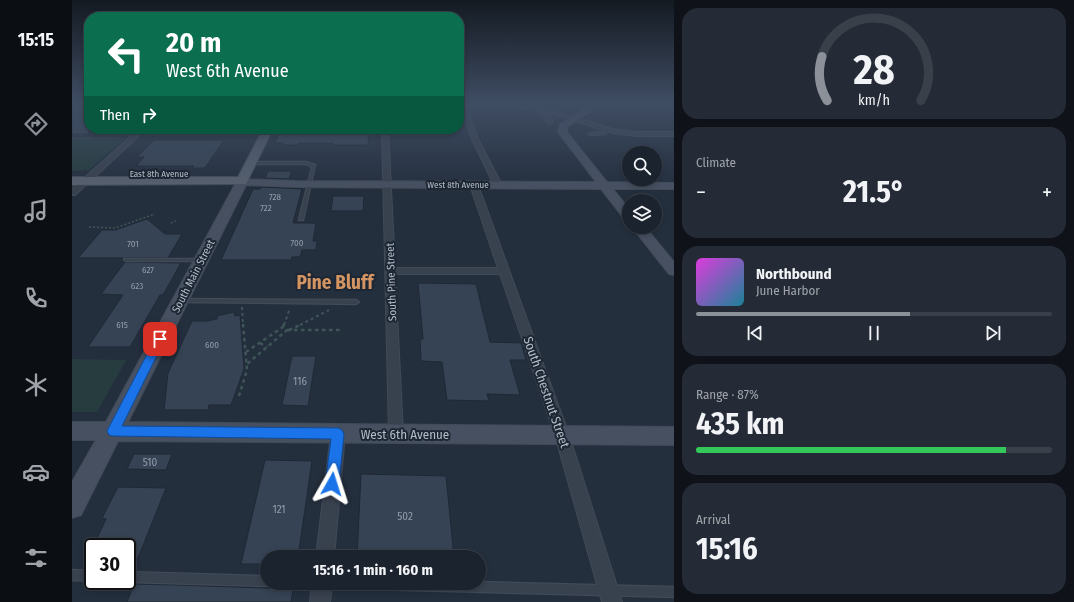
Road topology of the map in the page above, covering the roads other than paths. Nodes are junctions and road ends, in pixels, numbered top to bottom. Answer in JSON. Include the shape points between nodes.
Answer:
{"nodes":[{"id":1,"x":473,"y":132,"type":"edge"},
{"id":2,"x":562,"y":132,"type":"edge"},
{"id":3,"x":605,"y":132,"type":"edge"},
{"id":4,"x":623,"y":132,"type":"edge"},
{"id":5,"x":136,"y":134,"type":"edge"},
{"id":6,"x":266,"y":134,"type":"edge"},
{"id":7,"x":385,"y":134,"type":"edge"},
{"id":8,"x":590,"y":134,"type":"dead end"},
{"id":9,"x":674,"y":134,"type":"edge"},
{"id":10,"x":246,"y":173,"type":"junction"},
{"id":11,"x":72,"y":175,"type":"edge"},
{"id":12,"x":88,"y":178,"type":"junction"},
{"id":13,"x":72,"y":181,"type":"edge"},
{"id":14,"x":309,"y":184,"type":"junction"},
{"id":15,"x":387,"y":185,"type":"junction"},
{"id":16,"x":474,"y":185,"type":"junction"},
{"id":17,"x":498,"y":185,"type":"junction"},
{"id":18,"x":603,"y":185,"type":"junction"},
{"id":19,"x":674,"y":186,"type":"edge"},
{"id":20,"x":72,"y":193,"type":"edge"},
{"id":21,"x":622,"y":208,"type":"edge"},
{"id":22,"x":301,"y":219,"type":"dead end"},
{"id":23,"x":644,"y":234,"type":"edge"},
{"id":24,"x":126,"y":260,"type":"dead end"},
{"id":25,"x":201,"y":260,"type":"junction"},
{"id":26,"x":390,"y":270,"type":"junction"},
{"id":27,"x":505,"y":271,"type":"junction"},
{"id":28,"x":674,"y":271,"type":"edge"},
{"id":29,"x":180,"y":301,"type":"junction"},
{"id":30,"x":356,"y":302,"type":"dead end"},
{"id":31,"x":72,"y":430,"type":"edge"},
{"id":32,"x":113,"y":431,"type":"junction"},
{"id":33,"x":338,"y":434,"type":"junction"},
{"id":34,"x":396,"y":434,"type":"junction"},
{"id":35,"x":562,"y":435,"type":"junction"},
{"id":36,"x":674,"y":436,"type":"edge"},
{"id":37,"x":72,"y":506,"type":"edge"},
{"id":38,"x":326,"y":550,"type":"edge"},
{"id":39,"x":72,"y":575,"type":"edge"},
{"id":40,"x":84,"y":576,"type":"edge"},
{"id":41,"x":136,"y":577,"type":"edge"},
{"id":42,"x":260,"y":581,"type":"edge"},
{"id":43,"x":321,"y":590,"type":"edge"},
{"id":44,"x":479,"y":590,"type":"edge"},
{"id":45,"x":674,"y":592,"type":"edge"},
{"id":46,"x":610,"y":596,"type":"edge"},
{"id":47,"x":320,"y":602,"type":"edge"}],
"edges":[{"from":1,"to":17,"type":"street"},
{"from":2,"to":18,"type":"street"},
{"from":3,"to":8,"type":"lane"},
{"from":4,"to":9,"type":"street"},
{"from":5,"to":12,"type":"street"},
{"from":6,"to":10,"type":"main road","name":"South Main Street"},
{"from":7,"to":15,"type":"street","name":"South Pine Street"},
{"from":10,"to":12,"type":"main road","name":"East 8th Avenue"},
{"from":10,"to":14,"type":"street","name":"West 8th Avenue","via":[[253,184]]},
{"from":10,"to":14,"type":"lane","via":[[311,164],[314,166]]},
{"from":10,"to":25,"type":"street","name":"South Main Street"},
{"from":11,"to":12,"type":"main road","name":"East 8th Avenue"},
{"from":12,"to":13,"type":"main road","name":"East 8th Avenue"},
{"from":12,"to":20,"type":"street"},
{"from":14,"to":15,"type":"street","name":"West 8th Avenue"},
{"from":14,"to":22,"type":"lane"},
{"from":15,"to":16,"type":"street","name":"West 8th Avenue"},
{"from":15,"to":26,"type":"street","name":"South Pine Street"},
{"from":16,"to":17,"type":"street","name":"West 8th Avenue"},
{"from":16,"to":27,"type":"street","name":"South Chestnut Street"},
{"from":17,"to":18,"type":"street","name":"West 8th Avenue"},
{"from":18,"to":19,"type":"street","name":"West 8th Avenue"},
{"from":18,"to":21,"type":"street"},
{"from":23,"to":28,"type":"street"},
{"from":24,"to":25,"type":"lane"},
{"from":25,"to":29,"type":"street","name":"South Main Street"},
{"from":26,"to":27,"type":"street"},
{"from":26,"to":34,"type":"street","name":"South Pine Street"},
{"from":27,"to":35,"type":"street","name":"South Chestnut Street"},
{"from":29,"to":30,"type":"lane"},
{"from":29,"to":32,"type":"street","name":"South Main Street"},
{"from":31,"to":32,"type":"street","name":"West 6th Avenue"},
{"from":32,"to":33,"type":"street","name":"West 6th Avenue"},
{"from":32,"to":37,"type":"street","name":"South Main Street"},
{"from":33,"to":34,"type":"street","name":"West 6th Avenue"},
{"from":33,"to":38,"type":"street"},
{"from":34,"to":35,"type":"street","name":"West 6th Avenue"},
{"from":35,"to":36,"type":"street","name":"West 6th Avenue"},
{"from":35,"to":46,"type":"street","name":"South Chestnut Street"},
{"from":39,"to":40,"type":"lane"},
{"from":41,"to":42,"type":"lane"},
{"from":43,"to":47,"type":"street"},
{"from":44,"to":46,"type":"lane"},
{"from":45,"to":46,"type":"lane"}]}
